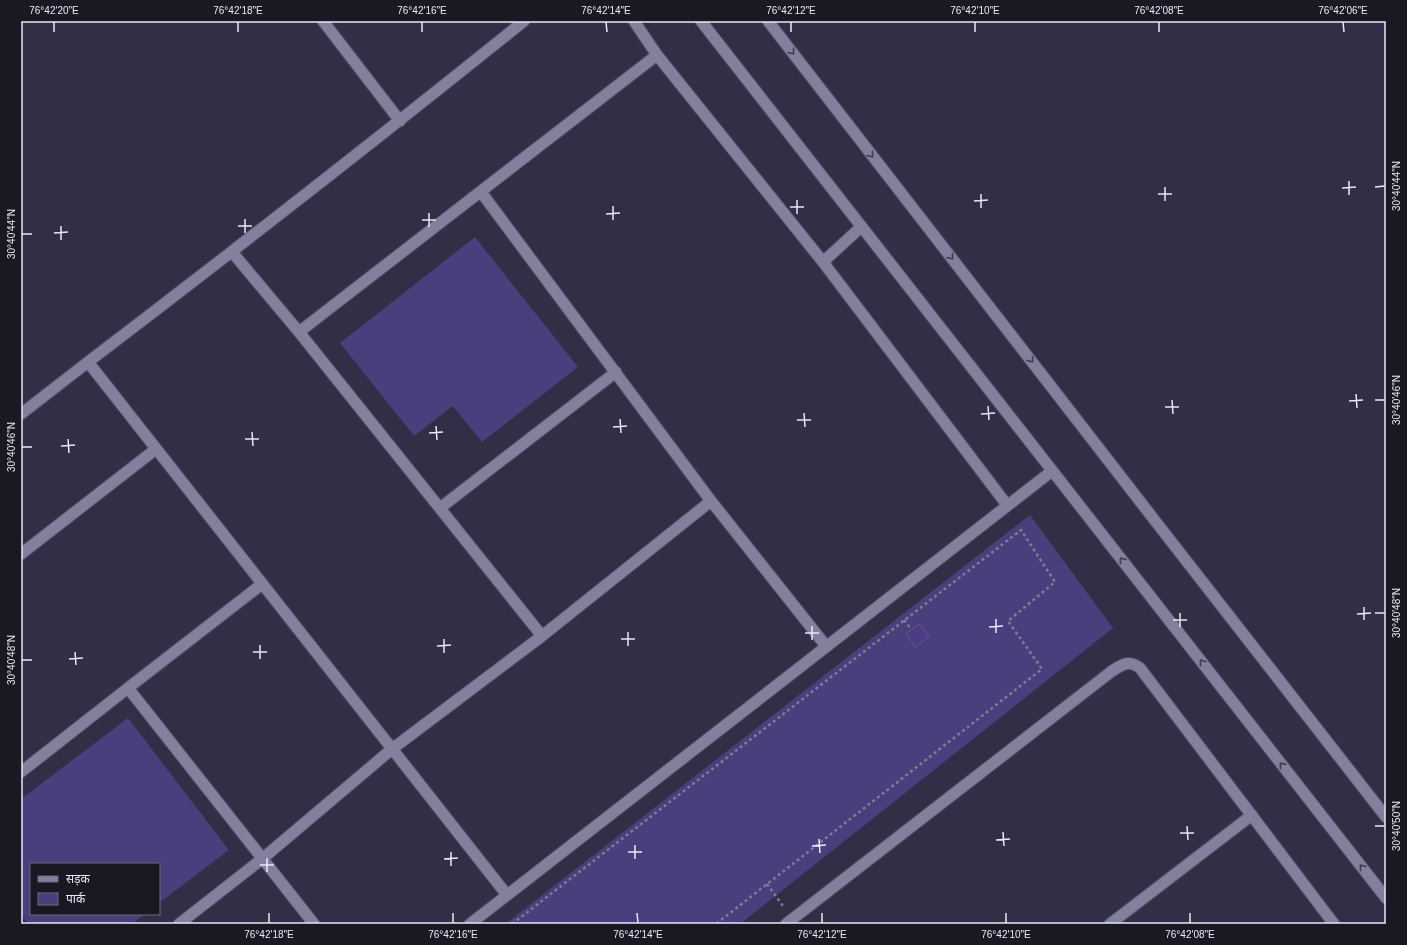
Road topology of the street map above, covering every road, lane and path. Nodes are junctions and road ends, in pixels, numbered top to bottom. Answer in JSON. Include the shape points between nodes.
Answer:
{"nodes":[{"id":1,"x":323,"y":21,"type":"edge"},
{"id":2,"x":524,"y":21,"type":"edge"},
{"id":3,"x":634,"y":21,"type":"edge"},
{"id":4,"x":701,"y":21,"type":"edge"},
{"id":5,"x":768,"y":21,"type":"edge"},
{"id":6,"x":657,"y":55,"type":"junction"},
{"id":7,"x":400,"y":121,"type":"junction"},
{"id":8,"x":481,"y":192,"type":"junction"},
{"id":9,"x":861,"y":227,"type":"junction"},
{"id":10,"x":232,"y":252,"type":"junction"},
{"id":11,"x":823,"y":262,"type":"junction"},
{"id":12,"x":299,"y":332,"type":"junction"},
{"id":13,"x":88,"y":362,"type":"junction"},
{"id":14,"x":616,"y":372,"type":"junction"},
{"id":15,"x":21,"y":414,"type":"edge"},
{"id":16,"x":156,"y":449,"type":"junction"},
{"id":17,"x":1052,"y":470,"type":"junction"},
{"id":18,"x":712,"y":501,"type":"junction"},
{"id":19,"x":1008,"y":506,"type":"junction"},
{"id":20,"x":440,"y":508,"type":"junction"},
{"id":21,"x":21,"y":554,"type":"edge"},
{"id":22,"x":262,"y":584,"type":"junction"},
{"id":23,"x":904,"y":620,"type":"junction"},
{"id":24,"x":911,"y":629,"type":"dead end"},
{"id":25,"x":542,"y":636,"type":"junction"},
{"id":26,"x":826,"y":646,"type":"junction"},
{"id":27,"x":128,"y":688,"type":"junction"},
{"id":28,"x":392,"y":749,"type":"junction"},
{"id":29,"x":21,"y":772,"type":"edge"},
{"id":30,"x":1252,"y":815,"type":"junction"},
{"id":31,"x":1386,"y":817,"type":"edge"},
{"id":32,"x":262,"y":859,"type":"junction"},
{"id":33,"x":767,"y":884,"type":"junction"},
{"id":34,"x":507,"y":895,"type":"junction"},
{"id":35,"x":1386,"y":898,"type":"edge"},
{"id":36,"x":792,"y":919,"type":"edge"},
{"id":37,"x":179,"y":924,"type":"edge"},
{"id":38,"x":314,"y":924,"type":"edge"},
{"id":39,"x":470,"y":924,"type":"edge"},
{"id":40,"x":512,"y":924,"type":"edge"},
{"id":41,"x":716,"y":924,"type":"edge"},
{"id":42,"x":805,"y":924,"type":"edge"},
{"id":43,"x":1110,"y":924,"type":"edge"},
{"id":44,"x":1334,"y":924,"type":"edge"}],
"edges":[{"from":1,"to":7,"type":"street"},
{"from":2,"to":7,"type":"street"},
{"from":3,"to":6,"type":"street"},
{"from":4,"to":9,"type":"street"},
{"from":5,"to":31,"type":"street","one_way":true},
{"from":6,"to":8,"type":"street"},
{"from":6,"to":11,"type":"street"},
{"from":7,"to":10,"type":"street"},
{"from":8,"to":12,"type":"street"},
{"from":8,"to":14,"type":"street"},
{"from":9,"to":11,"type":"street"},
{"from":9,"to":17,"type":"street"},
{"from":10,"to":12,"type":"street"},
{"from":10,"to":13,"type":"street"},
{"from":11,"to":19,"type":"street"},
{"from":12,"to":20,"type":"street"},
{"from":13,"to":15,"type":"street"},
{"from":13,"to":16,"type":"street"},
{"from":14,"to":18,"type":"street"},
{"from":14,"to":20,"type":"street"},
{"from":16,"to":21,"type":"street"},
{"from":16,"to":22,"type":"street"},
{"from":17,"to":19,"type":"street"},
{"from":35,"to":17,"type":"street","one_way":true},
{"from":18,"to":25,"type":"street"},
{"from":18,"to":26,"type":"street"},
{"from":19,"to":26,"type":"street"},
{"from":20,"to":25,"type":"street"},
{"from":22,"to":27,"type":"street"},
{"from":22,"to":28,"type":"street"},
{"from":23,"to":24,"type":"path"},
{"from":23,"to":33,"type":"path","via":[[1021,530],[1055,582],[1008,621],[1042,669]]},
{"from":23,"to":40,"type":"path"},
{"from":25,"to":28,"type":"street"},
{"from":26,"to":34,"type":"street"},
{"from":27,"to":29,"type":"street"},
{"from":27,"to":32,"type":"street"},
{"from":28,"to":32,"type":"street"},
{"from":28,"to":34,"type":"street"},
{"from":30,"to":36,"type":"street","via":[[1140,668],[1132,663],[1123,664]]},
{"from":30,"to":43,"type":"street"},
{"from":30,"to":44,"type":"street"},
{"from":32,"to":37,"type":"street"},
{"from":32,"to":38,"type":"street"},
{"from":33,"to":36,"type":"path"},
{"from":33,"to":41,"type":"path"},
{"from":34,"to":39,"type":"street"},
{"from":36,"to":42,"type":"street"}]}
